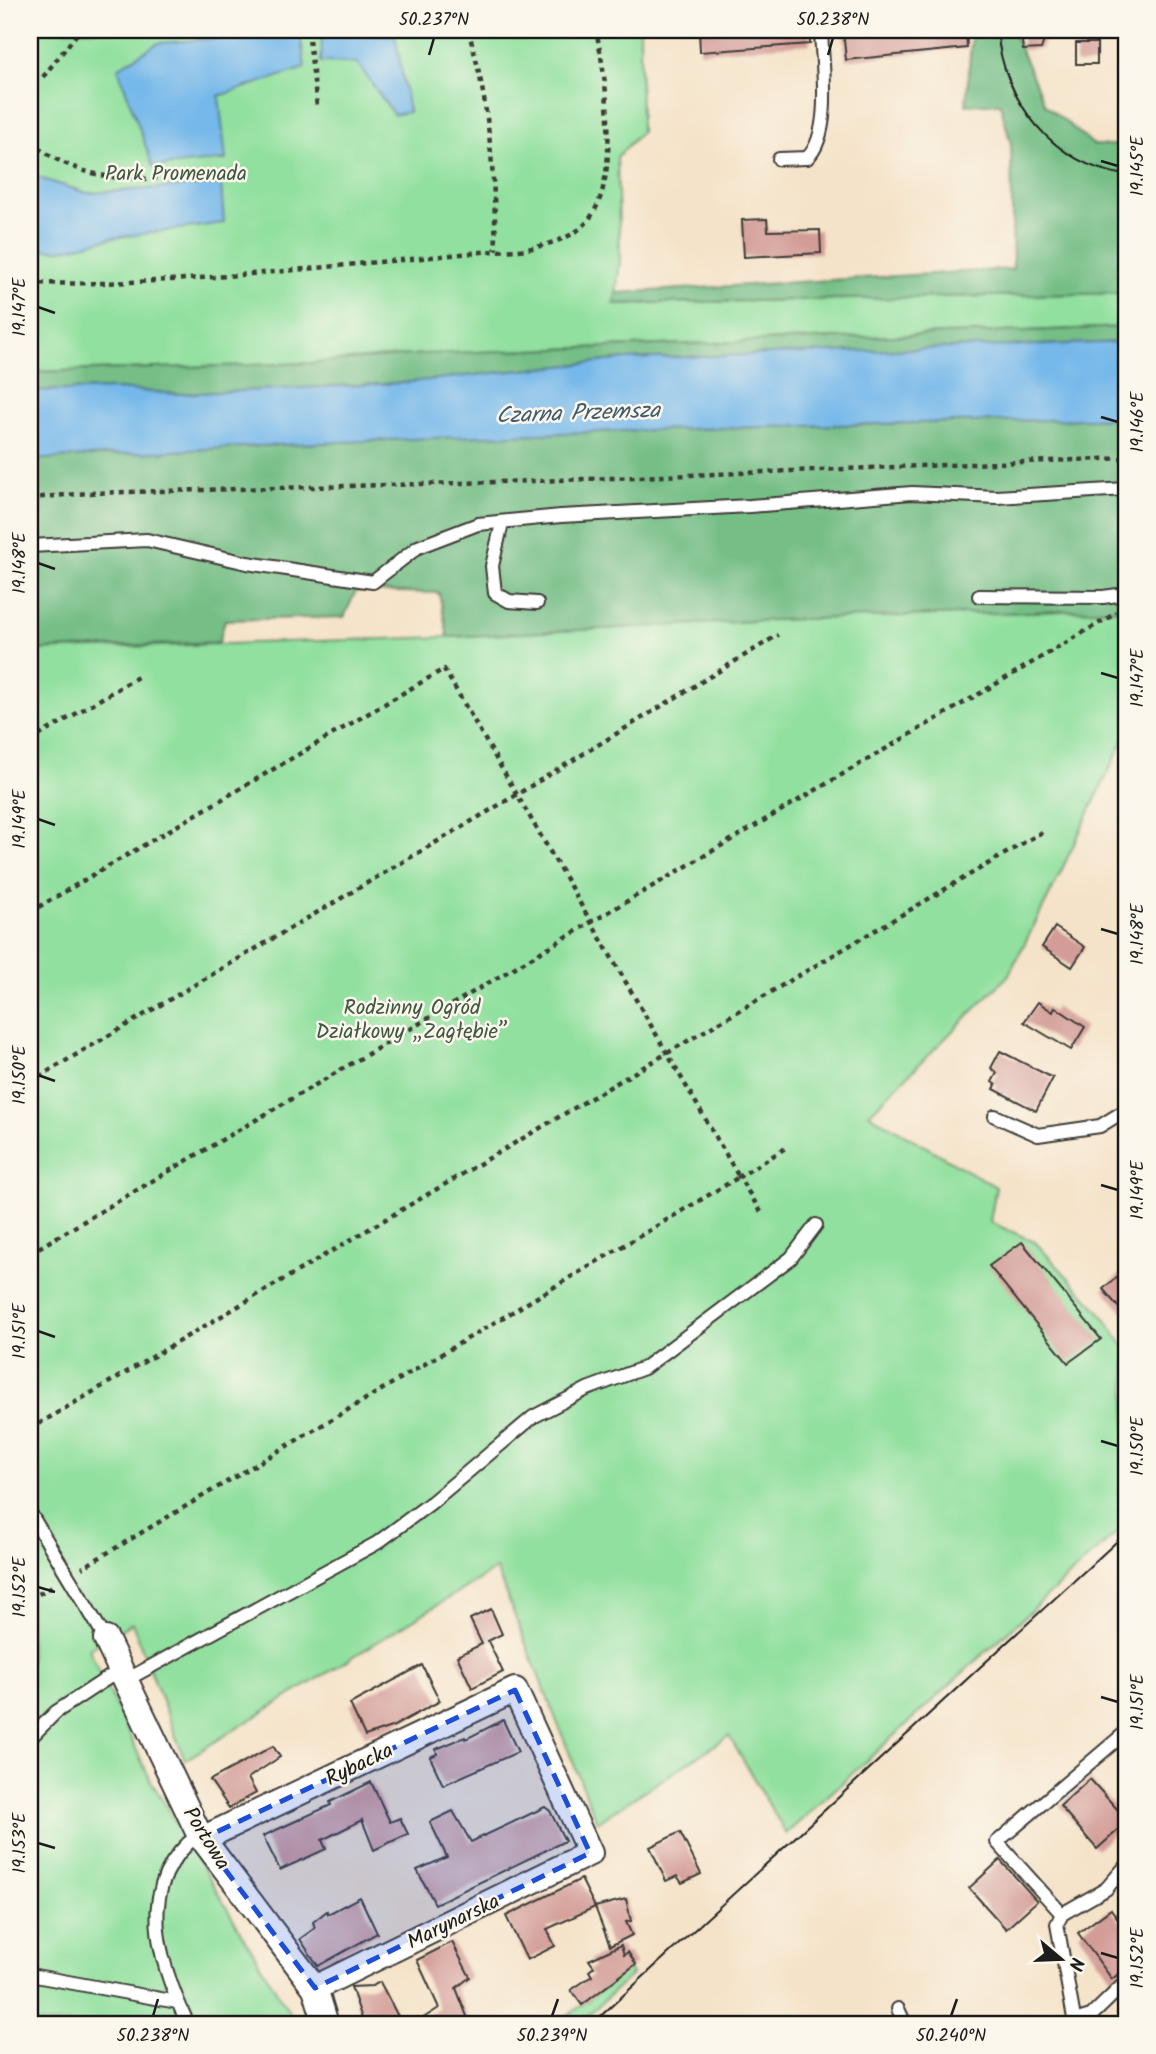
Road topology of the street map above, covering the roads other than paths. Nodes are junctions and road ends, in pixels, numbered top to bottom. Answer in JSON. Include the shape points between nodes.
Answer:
{"nodes":[{"id":1,"x":821,"y":30,"type":"edge"},
{"id":2,"x":779,"y":159,"type":"dead end"},
{"id":3,"x":1126,"y":489,"type":"edge"},
{"id":4,"x":502,"y":523,"type":"junction"},
{"id":5,"x":30,"y":545,"type":"edge"},
{"id":6,"x":1123,"y":594,"type":"edge"},
{"id":7,"x":979,"y":596,"type":"dead end"},
{"id":8,"x":537,"y":603,"type":"dead end"},
{"id":9,"x":1126,"y":1110,"type":"edge"},
{"id":10,"x":995,"y":1116,"type":"dead end"},
{"id":11,"x":816,"y":1225,"type":"dead end"},
{"id":12,"x":30,"y":1513,"type":"edge"},
{"id":13,"x":106,"y":1639,"type":"joint"},
{"id":14,"x":125,"y":1674,"type":"junction"},
{"id":15,"x":1126,"y":1732,"type":"edge"},
{"id":16,"x":30,"y":1738,"type":"edge"},
{"id":17,"x":201,"y":1836,"type":"junction"},
{"id":18,"x":590,"y":1853,"type":"joint"},
{"id":19,"x":1126,"y":1866,"type":"edge"},
{"id":20,"x":1062,"y":1914,"type":"junction"},
{"id":21,"x":30,"y":1975,"type":"edge"},
{"id":22,"x":1126,"y":1982,"type":"edge"},
{"id":23,"x":315,"y":1988,"type":"junction"},
{"id":24,"x":177,"y":2002,"type":"junction"},
{"id":25,"x":898,"y":2009,"type":"dead end"},
{"id":26,"x":1074,"y":2023,"type":"edge"},
{"id":27,"x":188,"y":2024,"type":"edge"},
{"id":28,"x":326,"y":2024,"type":"edge"},
{"id":29,"x":905,"y":2024,"type":"edge"}],
"edges":[{"from":1,"to":2,"type":"lane","via":[[823,113],[817,149],[807,158]]},
{"from":3,"to":4,"type":"lane","via":[[997,497],[912,493]]},
{"from":4,"to":5,"type":"lane","via":[[478,524],[418,547],[373,582],[247,563],[148,540]]},
{"from":4,"to":8,"type":"lane","via":[[492,566],[495,593],[509,601]]},
{"from":6,"to":7,"type":"lane"},
{"from":9,"to":10,"type":"lane","via":[[1100,1126],[1038,1135]]},
{"from":11,"to":14,"type":"lane","via":[[791,1258],[644,1368],[534,1417],[377,1543]]},
{"from":12,"to":13,"type":"lane"},
{"from":13,"to":14,"type":"street","name":"Portowa"},
{"from":14,"to":16,"type":"lane","via":[[56,1712]]},
{"from":14,"to":17,"type":"street","name":"Portowa"},
{"from":15,"to":20,"type":"lane","via":[[998,1842]]},
{"from":17,"to":18,"type":"street","name":"Rybacka","via":[[515,1690]]},
{"from":17,"to":23,"type":"street","name":"Portowa"},
{"from":17,"to":24,"type":"lane","via":[[185,1844],[171,1862],[158,1902],[158,1940]]},
{"from":18,"to":23,"type":"street","name":"Marynarska"},
{"from":19,"to":20,"type":"lane","via":[[1106,1889]]},
{"from":20,"to":26,"type":"lane","via":[[1057,1924]]},
{"from":21,"to":24,"type":"lane"},
{"from":22,"to":26,"type":"lane","via":[[1091,2016]]},
{"from":23,"to":28,"type":"street","name":"Portowa"},
{"from":24,"to":27,"type":"lane"},
{"from":25,"to":29,"type":"lane"}]}
